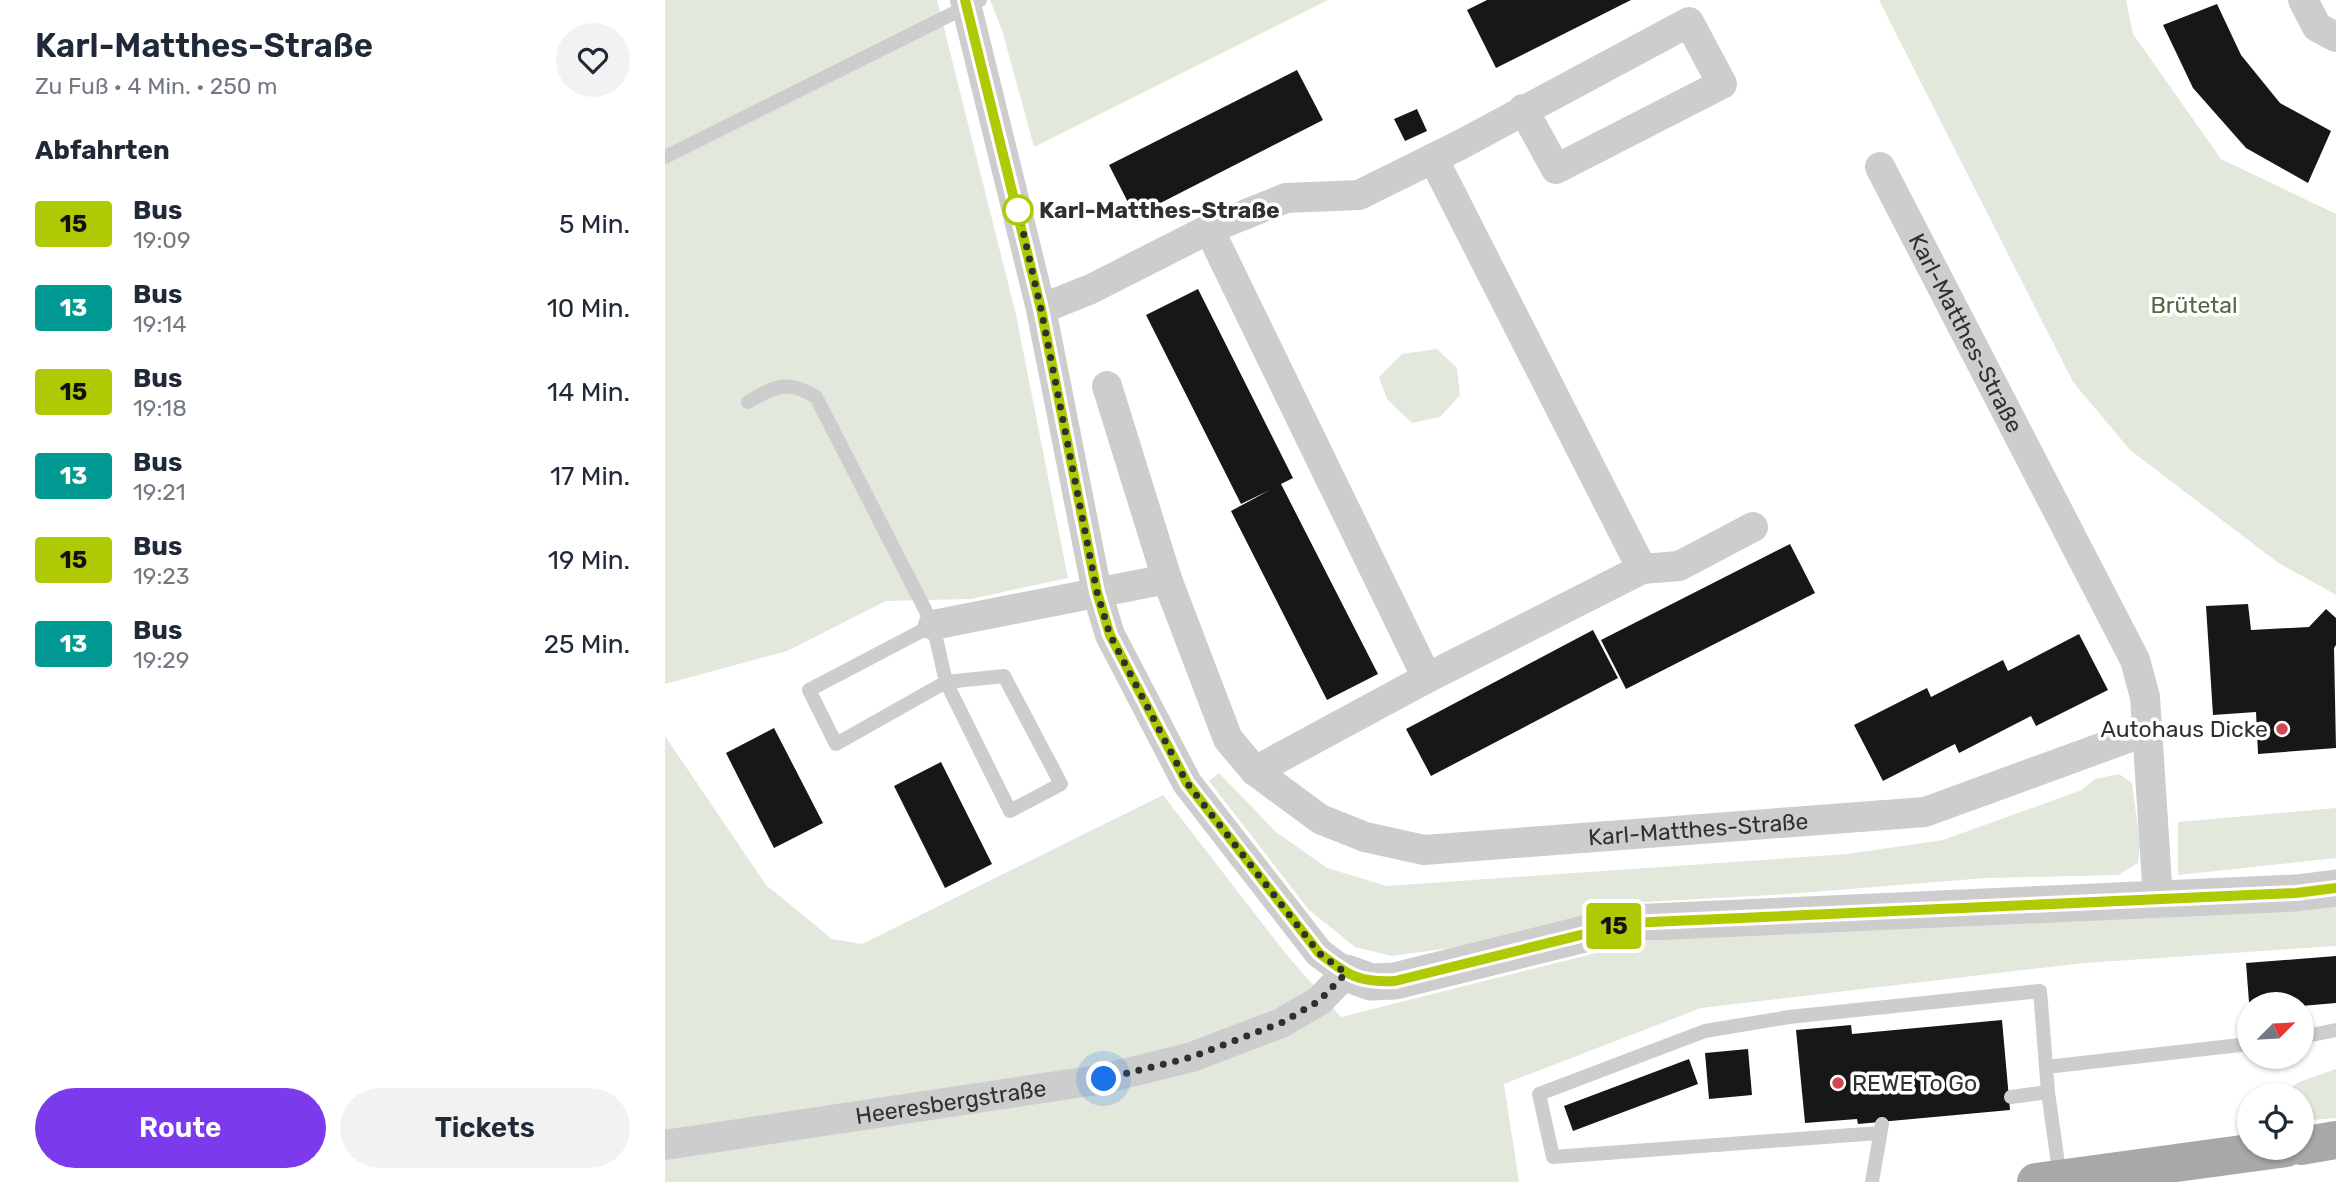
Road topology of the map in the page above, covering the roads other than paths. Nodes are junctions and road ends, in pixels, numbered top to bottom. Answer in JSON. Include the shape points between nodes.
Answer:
{"nodes":[{"id":1,"x":2303,"y":0,"type":"edge"},
{"id":2,"x":971,"y":2,"type":"edge"},
{"id":3,"x":2336,"y":37,"type":"edge"},
{"id":4,"x":1523,"y":109,"type":"junction"},
{"id":5,"x":665,"y":158,"type":"edge"},
{"id":6,"x":1433,"y":158,"type":"junction"},
{"id":7,"x":1880,"y":167,"type":"dead end"},
{"id":8,"x":1209,"y":229,"type":"junction"},
{"id":9,"x":1041,"y":309,"type":"junction"},
{"id":10,"x":1107,"y":386,"type":"dead end"},
{"id":11,"x":748,"y":402,"type":"dead end"},
{"id":12,"x":1753,"y":527,"type":"dead end"},
{"id":13,"x":1642,"y":569,"type":"junction"},
{"id":14,"x":1167,"y":579,"type":"junction"},
{"id":15,"x":1097,"y":592,"type":"junction"},
{"id":16,"x":933,"y":625,"type":"junction"},
{"id":17,"x":1427,"y":678,"type":"junction"},
{"id":18,"x":946,"y":682,"type":"junction"},
{"id":19,"x":2147,"y":732,"type":"junction"},
{"id":20,"x":1255,"y":771,"type":"junction"},
{"id":21,"x":2336,"y":888,"type":"edge"},
{"id":22,"x":2158,"y":899,"type":"junction"},
{"id":23,"x":1346,"y":973,"type":"junction"},
{"id":24,"x":2336,"y":1030,"type":"edge"},
{"id":25,"x":2314,"y":1034,"type":"edge"},
{"id":26,"x":2237,"y":1045,"type":"edge"},
{"id":27,"x":2046,"y":1067,"type":"junction"},
{"id":28,"x":2048,"y":1092,"type":"junction"},
{"id":29,"x":2011,"y":1097,"type":"dead end"},
{"id":30,"x":2336,"y":1140,"type":"edge"},
{"id":31,"x":2314,"y":1144,"type":"edge"},
{"id":32,"x":665,"y":1145,"type":"edge"},
{"id":33,"x":2237,"y":1155,"type":"edge"},
{"id":34,"x":2048,"y":1181,"type":"edge"},
{"id":35,"x":1872,"y":1182,"type":"edge"}],
"edges":[{"from":1,"to":3,"type":"street","via":[[2317,27]]},
{"from":2,"to":5,"type":"lane"},
{"from":2,"to":9,"type":"street"},
{"from":4,"to":4,"type":"street","via":[[1689,22],[1722,84],[1556,169]]},
{"from":4,"to":6,"type":"street"},
{"from":6,"to":8,"type":"street","via":[[1359,195],[1286,198]]},
{"from":6,"to":13,"type":"street"},
{"from":7,"to":19,"type":"street","name":"Karl-Matthes-Straße","via":[[2135,660],[2145,697]]},
{"from":8,"to":9,"type":"street"},
{"from":8,"to":17,"type":"street"},
{"from":9,"to":15,"type":"street"},
{"from":10,"to":14,"type":"street","name":"Karl-Matthes-Straße"},
{"from":11,"to":16,"type":"lane","via":[[783,385],[800,387],[816,397]]},
{"from":12,"to":13,"type":"street","via":[[1679,566]]},
{"from":13,"to":17,"type":"street"},
{"from":14,"to":15,"type":"street"},
{"from":14,"to":20,"type":"street","name":"Karl-Matthes-Straße","via":[[1228,740]]},
{"from":15,"to":16,"type":"street"},
{"from":15,"to":23,"type":"street","via":[[1110,635],[1187,783],[1319,953]]},
{"from":16,"to":18,"type":"lane"},
{"from":16,"to":18,"type":"lane","via":[[809,690],[836,744]]},
{"from":17,"to":20,"type":"street"},
{"from":18,"to":18,"type":"lane","via":[[1010,811],[1061,785],[1004,676]]},
{"from":19,"to":20,"type":"street","name":"Karl-Matthes-Straße","via":[[1925,812],[1424,850],[1365,837],[1320,819]]},
{"from":19,"to":22,"type":"street","name":"Karl-Matthes-Straße"},
{"from":21,"to":22,"type":"street"},
{"from":22,"to":23,"type":"street","via":[[1629,923],[1395,981],[1370,982]]},
{"from":23,"to":32,"type":"street","name":"Heeresbergstraße","via":[[1319,1001],[1281,1023],[1192,1057],[1104,1079]]},
{"from":24,"to":25,"type":"lane"},
{"from":26,"to":27,"type":"lane"},
{"from":27,"to":28,"type":"lane"},
{"from":27,"to":35,"type":"lane","via":[[2040,991],[1789,1017],[1705,1031],[1539,1094],[1553,1157],[1880,1128]]},
{"from":28,"to":29,"type":"lane"},
{"from":28,"to":34,"type":"lane"},
{"from":30,"to":31,"type":"main road"},
{"from":33,"to":34,"type":"main road"}]}
